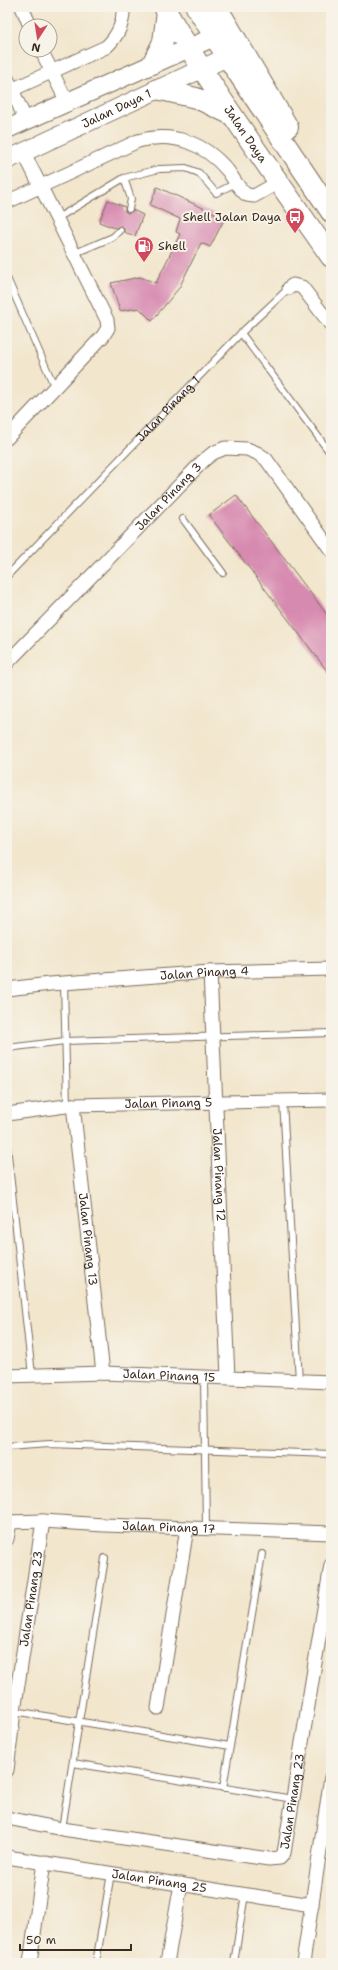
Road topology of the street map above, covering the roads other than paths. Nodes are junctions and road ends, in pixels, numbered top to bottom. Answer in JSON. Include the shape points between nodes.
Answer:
{"nodes":[{"id":1,"x":22,"y":7,"type":"edge"},
{"id":2,"x":124,"y":7,"type":"edge"},
{"id":3,"x":196,"y":7,"type":"edge"},
{"id":4,"x":217,"y":7,"type":"edge"},
{"id":5,"x":166,"y":9,"type":"edge"},
{"id":6,"x":27,"y":18,"type":"edge"},
{"id":7,"x":214,"y":37,"type":"junction"},
{"id":8,"x":189,"y":48,"type":"junction"},
{"id":9,"x":227,"y":57,"type":"junction"},
{"id":10,"x":45,"y":58,"type":"edge"},
{"id":11,"x":152,"y":64,"type":"junction"},
{"id":12,"x":202,"y":69,"type":"junction"},
{"id":13,"x":51,"y":72,"type":"junction"},
{"id":14,"x":9,"y":87,"type":"edge"},
{"id":15,"x":157,"y":89,"type":"junction"},
{"id":16,"x":67,"y":102,"type":"junction"},
{"id":17,"x":232,"y":115,"type":"junction"},
{"id":18,"x":26,"y":120,"type":"junction"},
{"id":19,"x":7,"y":129,"type":"edge"},
{"id":20,"x":24,"y":153,"type":"junction"},
{"id":21,"x":7,"y":160,"type":"edge"},
{"id":22,"x":124,"y":178,"type":"junction"},
{"id":23,"x":307,"y":178,"type":"junction"},
{"id":24,"x":237,"y":182,"type":"junction"},
{"id":25,"x":279,"y":182,"type":"junction"},
{"id":26,"x":40,"y":187,"type":"junction"},
{"id":27,"x":7,"y":202,"type":"edge"},
{"id":28,"x":129,"y":209,"type":"dead end"},
{"id":29,"x":331,"y":212,"type":"edge"},
{"id":30,"x":56,"y":219,"type":"junction"},
{"id":31,"x":120,"y":230,"type":"dead end"},
{"id":32,"x":73,"y":254,"type":"junction"},
{"id":33,"x":331,"y":257,"type":"edge"},
{"id":34,"x":7,"y":278,"type":"edge"},
{"id":35,"x":289,"y":288,"type":"joint"},
{"id":36,"x":331,"y":325,"type":"edge"},
{"id":37,"x":241,"y":333,"type":"junction"},
{"id":38,"x":55,"y":388,"type":"junction"},
{"id":39,"x":7,"y":438,"type":"edge"},
{"id":40,"x":331,"y":454,"type":"edge"},
{"id":41,"x":183,"y":519,"type":"dead end"},
{"id":42,"x":331,"y":550,"type":"edge"},
{"id":43,"x":223,"y":573,"type":"dead end"},
{"id":44,"x":7,"y":576,"type":"edge"},
{"id":45,"x":7,"y":663,"type":"edge"},
{"id":46,"x":331,"y":969,"type":"edge"},
{"id":47,"x":210,"y":972,"type":"junction"},
{"id":48,"x":64,"y":984,"type":"junction"},
{"id":49,"x":7,"y":990,"type":"edge"},
{"id":50,"x":331,"y":1033,"type":"edge"},
{"id":51,"x":213,"y":1036,"type":"junction"},
{"id":52,"x":65,"y":1041,"type":"junction"},
{"id":53,"x":7,"y":1048,"type":"edge"},
{"id":54,"x":331,"y":1100,"type":"edge"},
{"id":55,"x":283,"y":1101,"type":"junction"},
{"id":56,"x":217,"y":1103,"type":"junction"},
{"id":57,"x":70,"y":1106,"type":"junction"},
{"id":58,"x":7,"y":1114,"type":"edge"},
{"id":59,"x":7,"y":1146,"type":"edge"},
{"id":60,"x":103,"y":1373,"type":"junction"},
{"id":61,"x":32,"y":1375,"type":"junction"},
{"id":62,"x":7,"y":1376,"type":"edge"},
{"id":63,"x":204,"y":1376,"type":"junction"},
{"id":64,"x":228,"y":1377,"type":"junction"},
{"id":65,"x":299,"y":1381,"type":"junction"},
{"id":66,"x":331,"y":1382,"type":"edge"},
{"id":67,"x":7,"y":1447,"type":"edge"},
{"id":68,"x":205,"y":1448,"type":"junction"},
{"id":69,"x":331,"y":1454,"type":"edge"},
{"id":70,"x":43,"y":1521,"type":"junction"},
{"id":71,"x":9,"y":1522,"type":"edge"},
{"id":72,"x":187,"y":1528,"type":"junction"},
{"id":73,"x":206,"y":1529,"type":"junction"},
{"id":74,"x":331,"y":1533,"type":"edge"},
{"id":75,"x":7,"y":1539,"type":"edge"},
{"id":76,"x":262,"y":1554,"type":"dead end"},
{"id":77,"x":105,"y":1558,"type":"dead end"},
{"id":78,"x":331,"y":1565,"type":"edge"},
{"id":79,"x":158,"y":1708,"type":"dead end"},
{"id":80,"x":14,"y":1711,"type":"junction"},
{"id":81,"x":79,"y":1721,"type":"junction"},
{"id":82,"x":230,"y":1746,"type":"junction"},
{"id":83,"x":73,"y":1763,"type":"junction"},
{"id":84,"x":7,"y":1770,"type":"edge"},
{"id":85,"x":331,"y":1777,"type":"edge"},
{"id":86,"x":223,"y":1788,"type":"junction"},
{"id":87,"x":293,"y":1799,"type":"junction"},
{"id":88,"x":329,"y":1807,"type":"edge"},
{"id":89,"x":7,"y":1818,"type":"edge"},
{"id":90,"x":62,"y":1829,"type":"junction"},
{"id":91,"x":7,"y":1856,"type":"edge"},
{"id":92,"x":44,"y":1862,"type":"junction"},
{"id":93,"x":111,"y":1873,"type":"junction"},
{"id":94,"x":181,"y":1884,"type":"junction"},
{"id":95,"x":245,"y":1894,"type":"junction"},
{"id":96,"x":312,"y":1904,"type":"junction"},
{"id":97,"x":30,"y":1963,"type":"edge"},
{"id":98,"x":96,"y":1963,"type":"edge"},
{"id":99,"x":167,"y":1963,"type":"edge"},
{"id":100,"x":234,"y":1963,"type":"edge"},
{"id":101,"x":304,"y":1963,"type":"edge"}],
"edges":[{"from":1,"to":6,"type":"street"},
{"from":2,"to":13,"type":"street","via":[[117,34],[106,47]]},
{"from":3,"to":7,"type":"main road"},
{"from":4,"to":23,"type":"main road","via":[[304,154]]},
{"from":5,"to":8,"type":"main road","name":"Jalan Daya"},
{"from":5,"to":11,"type":"main road","via":[[163,42]]},
{"from":7,"to":8,"type":"main road","name":"Jalan Daya 1"},
{"from":7,"to":9,"type":"main road"},
{"from":8,"to":11,"type":"main road","name":"Jalan Daya 1"},
{"from":8,"to":12,"type":"main road","name":"Jalan Daya"},
{"from":9,"to":12,"type":"main road","name":"Jalan Daya 1"},
{"from":9,"to":23,"type":"main road"},
{"from":10,"to":13,"type":"street"},
{"from":11,"to":16,"type":"main road","name":"Jalan Daya 1"},
{"from":12,"to":15,"type":"main road","name":"Jalan Daya 1"},
{"from":12,"to":17,"type":"main road","name":"Jalan Daya"},
{"from":13,"to":14,"type":"street"},
{"from":13,"to":16,"type":"street"},
{"from":14,"to":18,"type":"street"},
{"from":15,"to":17,"type":"main road","via":[[196,98]]},
{"from":15,"to":20,"type":"main road","name":"Jalan Daya 1"},
{"from":16,"to":18,"type":"main road","name":"Jalan Daya 1"},
{"from":17,"to":25,"type":"main road","name":"Jalan Daya"},
{"from":18,"to":19,"type":"main road","name":"Jalan Daya 1"},
{"from":20,"to":21,"type":"main road","name":"Jalan Daya 1"},
{"from":20,"to":26,"type":"street"},
{"from":22,"to":24,"type":"lane","via":[[159,169],[186,168],[199,173],[216,193]]},
{"from":22,"to":28,"type":"lane","via":[[132,199]]},
{"from":22,"to":30,"type":"lane"},
{"from":23,"to":29,"type":"main road"},
{"from":24,"to":25,"type":"street","via":[[243,193],[254,196]]},
{"from":24,"to":26,"type":"street","via":[[219,160],[203,148],[167,137],[138,141]]},
{"from":25,"to":33,"type":"main road","name":"Jalan Daya"},
{"from":26,"to":27,"type":"street"},
{"from":26,"to":30,"type":"street"},
{"from":30,"to":32,"type":"street"},
{"from":31,"to":32,"type":"lane","via":[[113,237]]},
{"from":32,"to":38,"type":"street","via":[[108,328]]},
{"from":34,"to":38,"type":"lane"},
{"from":35,"to":36,"type":"street","name":"Jalan Pinang 1","via":[[293,285],[302,287]]},
{"from":35,"to":37,"type":"lane","name":"Jalan Pinang 1"},
{"from":37,"to":40,"type":"lane"},
{"from":37,"to":44,"type":"lane","name":"Jalan Pinang 1"},
{"from":38,"to":39,"type":"street"},
{"from":41,"to":43,"type":"lane"},
{"from":42,"to":45,"type":"street","name":"Jalan Pinang 3","via":[[266,459],[247,449],[226,448],[212,453],[203,461]]},
{"from":46,"to":47,"type":"street","name":"Jalan Pinang 4"},
{"from":47,"to":48,"type":"street","name":"Jalan Pinang 4"},
{"from":47,"to":51,"type":"street","name":"Jalan Pinang 12"},
{"from":48,"to":49,"type":"street","name":"Jalan Pinang 4"},
{"from":48,"to":52,"type":"lane"},
{"from":50,"to":51,"type":"lane"},
{"from":51,"to":52,"type":"lane"},
{"from":51,"to":56,"type":"street","name":"Jalan Pinang 12"},
{"from":52,"to":53,"type":"lane"},
{"from":52,"to":57,"type":"lane"},
{"from":54,"to":55,"type":"street","name":"Jalan Pinang 5"},
{"from":55,"to":56,"type":"street","name":"Jalan Pinang 5"},
{"from":55,"to":65,"type":"lane"},
{"from":56,"to":57,"type":"street","name":"Jalan Pinang 5"},
{"from":56,"to":64,"type":"street","name":"Jalan Pinang 12"},
{"from":57,"to":58,"type":"street","name":"Jalan Pinang 5"},
{"from":57,"to":60,"type":"street","name":"Jalan Pinang 13"},
{"from":59,"to":61,"type":"lane"},
{"from":60,"to":61,"type":"street","name":"Jalan Pinang 15"},
{"from":60,"to":63,"type":"street","name":"Jalan Pinang 15"},
{"from":61,"to":62,"type":"street","name":"Jalan Pinang 15"},
{"from":63,"to":64,"type":"street","name":"Jalan Pinang 15"},
{"from":63,"to":68,"type":"lane"},
{"from":64,"to":65,"type":"street","name":"Jalan Pinang 15"},
{"from":65,"to":66,"type":"street","name":"Jalan Pinang 15"},
{"from":67,"to":68,"type":"lane","via":[[49,1444]]},
{"from":68,"to":69,"type":"lane"},
{"from":68,"to":73,"type":"lane"},
{"from":70,"to":71,"type":"street","name":"Jalan Pinang 17"},
{"from":70,"to":72,"type":"street","name":"Jalan Pinang 17"},
{"from":70,"to":80,"type":"street","name":"Jalan Pinang 23"},
{"from":71,"to":75,"type":"street"},
{"from":72,"to":73,"type":"street","name":"Jalan Pinang 17"},
{"from":72,"to":79,"type":"street"},
{"from":73,"to":74,"type":"street","name":"Jalan Pinang 17"},
{"from":76,"to":82,"type":"lane"},
{"from":77,"to":81,"type":"lane"},
{"from":78,"to":87,"type":"street","name":"Jalan Pinang 23"},
{"from":80,"to":81,"type":"lane"},
{"from":80,"to":84,"type":"street","name":"Jalan Pinang 23"},
{"from":81,"to":82,"type":"lane"},
{"from":81,"to":83,"type":"lane"},
{"from":82,"to":86,"type":"lane"},
{"from":83,"to":86,"type":"lane"},
{"from":83,"to":90,"type":"lane"},
{"from":85,"to":88,"type":"street"},
{"from":86,"to":87,"type":"lane"},
{"from":87,"to":90,"type":"street","name":"Jalan Pinang 23","via":[[284,1853],[275,1860]]},
{"from":88,"to":96,"type":"street"},
{"from":89,"to":90,"type":"street","name":"Jalan Pinang 23"},
{"from":91,"to":92,"type":"street","name":"Jalan Pinang 25"},
{"from":92,"to":93,"type":"street","name":"Jalan Pinang 25"},
{"from":92,"to":97,"type":"street"},
{"from":93,"to":94,"type":"street","name":"Jalan Pinang 25"},
{"from":93,"to":98,"type":"lane"},
{"from":94,"to":95,"type":"street","name":"Jalan Pinang 25"},
{"from":94,"to":99,"type":"street"},
{"from":95,"to":96,"type":"street","name":"Jalan Pinang 25"},
{"from":95,"to":100,"type":"lane"},
{"from":96,"to":101,"type":"street"}]}
